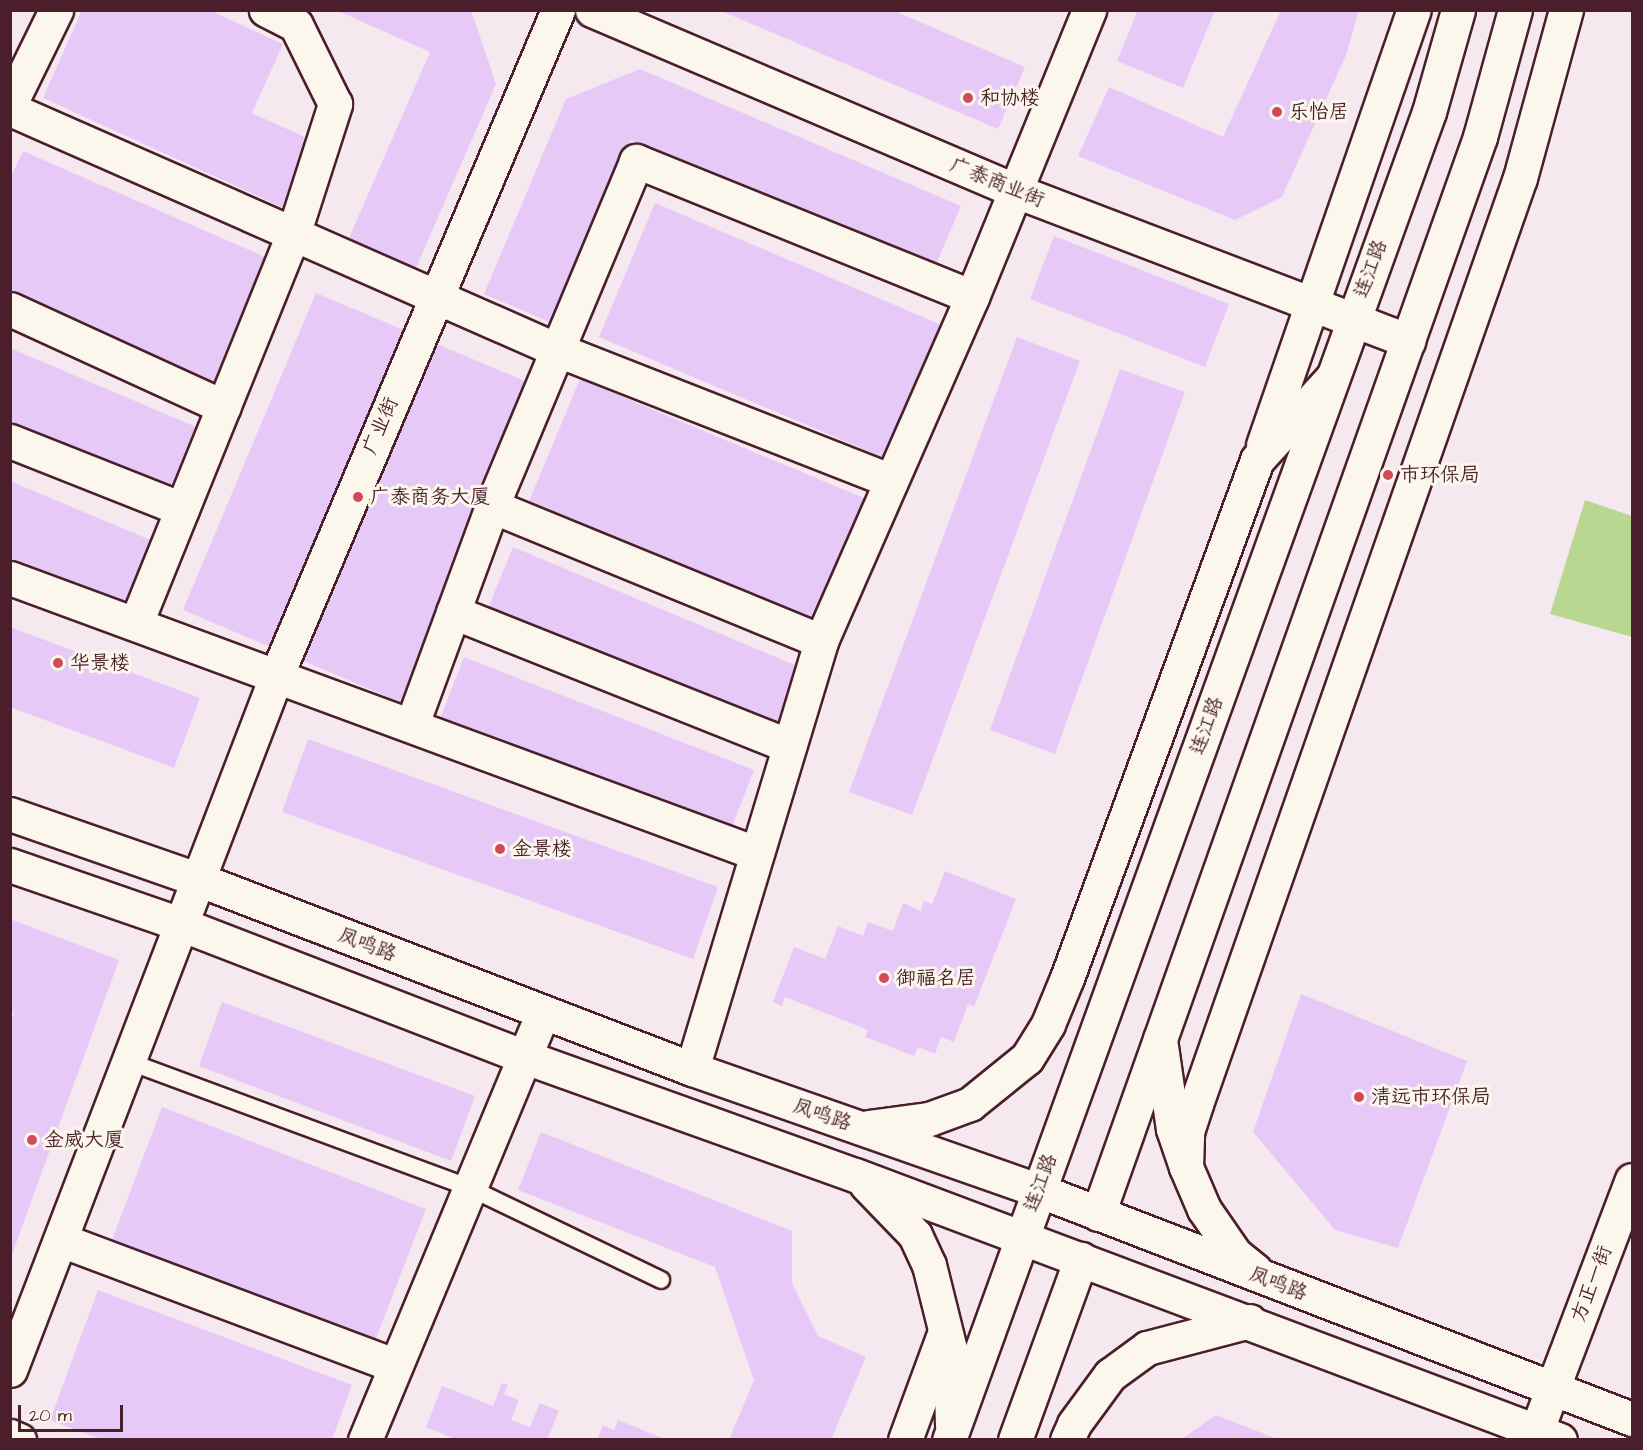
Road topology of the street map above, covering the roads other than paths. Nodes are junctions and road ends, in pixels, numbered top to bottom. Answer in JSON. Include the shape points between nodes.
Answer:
{"nodes":[{"id":1,"x":56,"y":10,"type":"edge"},
{"id":2,"x":266,"y":10,"type":"edge"},
{"id":3,"x":558,"y":10,"type":"edge"},
{"id":4,"x":592,"y":10,"type":"edge"},
{"id":5,"x":1089,"y":10,"type":"edge"},
{"id":6,"x":1414,"y":10,"type":"edge"},
{"id":7,"x":1458,"y":10,"type":"edge"},
{"id":8,"x":1515,"y":10,"type":"edge"},
{"id":9,"x":1566,"y":10,"type":"edge"},
{"id":10,"x":10,"y":104,"type":"edge"},
{"id":11,"x":10,"y":109,"type":"edge"},
{"id":12,"x":1016,"y":191,"type":"junction"},
{"id":13,"x":293,"y":235,"type":"junction"},
{"id":14,"x":972,"y":297,"type":"junction"},
{"id":15,"x":435,"y":298,"type":"junction"},
{"id":16,"x":1312,"y":303,"type":"junction"},
{"id":17,"x":10,"y":309,"type":"edge"},
{"id":18,"x":1352,"y":321,"type":"junction"},
{"id":19,"x":1407,"y":341,"type":"junction"},
{"id":20,"x":555,"y":349,"type":"junction"},
{"id":21,"x":1332,"y":378,"type":"junction"},
{"id":22,"x":224,"y":407,"type":"junction"},
{"id":23,"x":10,"y":441,"type":"edge"},
{"id":24,"x":1257,"y":459,"type":"junction"},
{"id":25,"x":891,"y":481,"type":"junction"},
{"id":26,"x":492,"y":506,"type":"junction"},
{"id":27,"x":182,"y":509,"type":"junction"},
{"id":28,"x":10,"y":578,"type":"edge"},
{"id":29,"x":453,"y":612,"type":"junction"},
{"id":30,"x":136,"y":623,"type":"junction"},
{"id":31,"x":820,"y":641,"type":"junction"},
{"id":32,"x":277,"y":674,"type":"junction"},
{"id":33,"x":412,"y":724,"type":"junction"},
{"id":34,"x":789,"y":746,"type":"junction"},
{"id":35,"x":10,"y":814,"type":"edge"},
{"id":36,"x":756,"y":853,"type":"junction"},
{"id":37,"x":10,"y":866,"type":"edge"},
{"id":38,"x":200,"y":880,"type":"junction"},
{"id":39,"x":183,"y":925,"type":"junction"},
{"id":40,"x":542,"y":1014,"type":"junction"},
{"id":41,"x":1160,"y":1038,"type":"junction"},
{"id":42,"x":525,"y":1057,"type":"junction"},
{"id":43,"x":130,"y":1062,"type":"junction"},
{"id":44,"x":692,"y":1069,"type":"junction"},
{"id":45,"x":857,"y":1128,"type":"junction"},
{"id":46,"x":1186,"y":1167,"type":"junction"},
{"id":47,"x":855,"y":1175,"type":"junction"},
{"id":48,"x":1632,"y":1180,"type":"edge"},
{"id":49,"x":470,"y":1188,"type":"junction"},
{"id":50,"x":1038,"y":1190,"type":"junction"},
{"id":51,"x":1098,"y":1214,"type":"junction"},
{"id":52,"x":1022,"y":1237,"type":"junction"},
{"id":53,"x":61,"y":1240,"type":"junction"},
{"id":54,"x":1081,"y":1259,"type":"junction"},
{"id":55,"x":1265,"y":1279,"type":"junction"},
{"id":56,"x":661,"y":1280,"type":"dead end"},
{"id":57,"x":1250,"y":1321,"type":"junction"},
{"id":58,"x":946,"y":1327,"type":"junction"},
{"id":59,"x":394,"y":1365,"type":"junction"},
{"id":60,"x":10,"y":1370,"type":"edge"},
{"id":61,"x":1551,"y":1389,"type":"junction"},
{"id":62,"x":1632,"y":1419,"type":"edge"},
{"id":63,"x":950,"y":1435,"type":"edge"},
{"id":64,"x":10,"y":1436,"type":"edge"},
{"id":65,"x":1543,"y":1437,"type":"edge"},
{"id":66,"x":367,"y":1439,"type":"edge"},
{"id":67,"x":19,"y":1440,"type":"edge"},
{"id":68,"x":905,"y":1440,"type":"edge"},
{"id":69,"x":1015,"y":1440,"type":"edge"},
{"id":70,"x":1067,"y":1440,"type":"edge"}],
"edges":[{"from":1,"to":10,"type":"main road"},
{"from":2,"to":13,"type":"main road","via":[[296,25],[335,104]]},
{"from":3,"to":15,"type":"main road","name":"广业街"},
{"from":4,"to":12,"type":"main road","name":"广泰商业街"},
{"from":5,"to":12,"type":"main road"},
{"from":6,"to":16,"type":"main road"},
{"from":7,"to":18,"type":"main road","name":"连江路","via":[[1429,112]]},
{"from":8,"to":19,"type":"main road","via":[[1480,137]]},
{"from":9,"to":46,"type":"main road","via":[[1520,178],[1196,1104],[1187,1132]]},
{"from":11,"to":13,"type":"main road"},
{"from":12,"to":14,"type":"main road"},
{"from":12,"to":16,"type":"main road","name":"广泰商业街"},
{"from":13,"to":15,"type":"main road"},
{"from":13,"to":22,"type":"main road"},
{"from":14,"to":20,"type":"main road","via":[[636,161]]},
{"from":14,"to":25,"type":"main road"},
{"from":15,"to":20,"type":"main road"},
{"from":15,"to":32,"type":"main road","name":"广业街"},
{"from":16,"to":18,"type":"main road","name":"广泰商业街"},
{"from":16,"to":24,"type":"main road"},
{"from":17,"to":22,"type":"main road"},
{"from":18,"to":19,"type":"main road","name":"广泰商业街"},
{"from":18,"to":21,"type":"main road","name":"连江路"},
{"from":19,"to":41,"type":"main road"},
{"from":20,"to":25,"type":"main road"},
{"from":20,"to":26,"type":"main road"},
{"from":21,"to":24,"type":"main road"},
{"from":21,"to":50,"type":"main road","name":"连江路"},
{"from":22,"to":27,"type":"main road"},
{"from":23,"to":27,"type":"main road"},
{"from":24,"to":45,"type":"main road","via":[[1048,1024],[1028,1058],[969,1104],[929,1119]]},
{"from":25,"to":31,"type":"main road"},
{"from":26,"to":29,"type":"main road"},
{"from":26,"to":31,"type":"main road"},
{"from":27,"to":30,"type":"main road"},
{"from":28,"to":30,"type":"main road"},
{"from":29,"to":33,"type":"main road"},
{"from":29,"to":34,"type":"main road"},
{"from":30,"to":32,"type":"main road"},
{"from":31,"to":34,"type":"main road"},
{"from":32,"to":33,"type":"main road"},
{"from":32,"to":38,"type":"main road","name":"广业街"},
{"from":33,"to":36,"type":"main road"},
{"from":34,"to":36,"type":"main road"},
{"from":35,"to":38,"type":"main road","name":"凤鸣路"},
{"from":36,"to":44,"type":"main road"},
{"from":37,"to":39,"type":"main road"},
{"from":38,"to":39,"type":"main road","name":"广业街"},
{"from":38,"to":40,"type":"main road","name":"凤鸣路"},
{"from":39,"to":42,"type":"main road"},
{"from":39,"to":43,"type":"main road","name":"广业街"},
{"from":40,"to":42,"type":"main road"},
{"from":40,"to":44,"type":"main road","name":"凤鸣路"},
{"from":41,"to":46,"type":"main road","via":[[1173,1130]]},
{"from":41,"to":51,"type":"main road"},
{"from":42,"to":47,"type":"main road"},
{"from":42,"to":49,"type":"main road"},
{"from":43,"to":49,"type":"lane"},
{"from":43,"to":53,"type":"main road","name":"广业街"},
{"from":44,"to":45,"type":"main road","name":"凤鸣路"},
{"from":45,"to":50,"type":"main road","name":"凤鸣路"},
{"from":46,"to":55,"type":"main road","via":[[1204,1209],[1235,1254]]},
{"from":47,"to":52,"type":"main road"},
{"from":47,"to":58,"type":"main road","via":[[915,1235],[929,1266]]},
{"from":48,"to":61,"type":"main road","name":"方正一街"},
{"from":49,"to":56,"type":"lane"},
{"from":49,"to":59,"type":"main road"},
{"from":50,"to":51,"type":"main road","name":"凤鸣路"},
{"from":50,"to":52,"type":"main road","name":"连江路"},
{"from":51,"to":54,"type":"main road"},
{"from":51,"to":55,"type":"main road","name":"凤鸣路"},
{"from":52,"to":54,"type":"main road"},
{"from":52,"to":63,"type":"main road","name":"连江路"},
{"from":53,"to":59,"type":"main road"},
{"from":53,"to":60,"type":"main road","name":"广业街"},
{"from":54,"to":57,"type":"main road"},
{"from":54,"to":69,"type":"main road"},
{"from":55,"to":61,"type":"main road","name":"凤鸣路"},
{"from":57,"to":65,"type":"main road"},
{"from":57,"to":70,"type":"main road","via":[[1147,1348],[1110,1374]]},
{"from":58,"to":63,"type":"main road","via":[[953,1378]]},
{"from":58,"to":68,"type":"main road"},
{"from":59,"to":66,"type":"main road"},
{"from":61,"to":62,"type":"main road","name":"凤鸣路"},
{"from":61,"to":65,"type":"main road","name":"方正一街"},
{"from":64,"to":67,"type":"main road"}]}
